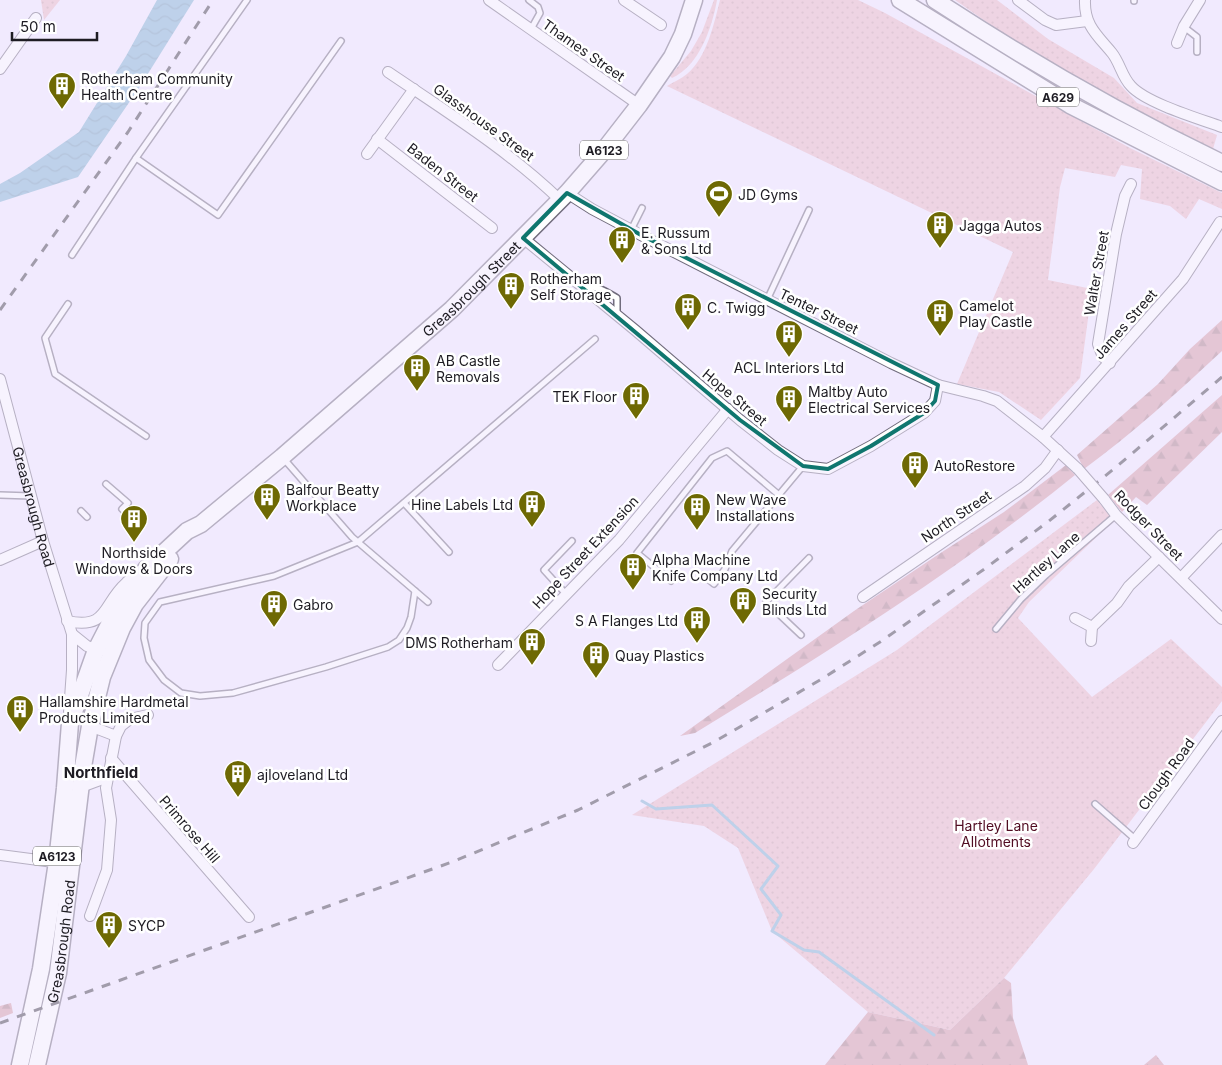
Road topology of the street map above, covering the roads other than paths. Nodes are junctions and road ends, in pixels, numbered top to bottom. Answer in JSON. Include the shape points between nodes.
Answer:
{"nodes":[{"id":1,"x":247,"y":0,"type":"edge"},
{"id":2,"x":489,"y":0,"type":"edge"},
{"id":3,"x":529,"y":0,"type":"edge"},
{"id":4,"x":624,"y":0,"type":"edge"},
{"id":5,"x":900,"y":0,"type":"edge"},
{"id":6,"x":935,"y":0,"type":"edge"},
{"id":7,"x":1018,"y":0,"type":"edge"},
{"id":8,"x":1085,"y":0,"type":"edge"},
{"id":9,"x":1200,"y":0,"type":"edge"},
{"id":10,"x":691,"y":3,"type":"edge"},
{"id":11,"x":36,"y":18,"type":"dead end"},
{"id":12,"x":1087,"y":20,"type":"junction"},
{"id":13,"x":661,"y":24,"type":"dead end"},
{"id":14,"x":1184,"y":26,"type":"junction"},
{"id":15,"x":531,"y":29,"type":"junction"},
{"id":16,"x":341,"y":41,"type":"dead end"},
{"id":17,"x":1177,"y":43,"type":"dead end"},
{"id":18,"x":1197,"y":52,"type":"dead end"},
{"id":19,"x":0,"y":69,"type":"edge"},
{"id":20,"x":388,"y":72,"type":"dead end"},
{"id":21,"x":414,"y":89,"type":"junction"},
{"id":22,"x":639,"y":105,"type":"junction"},
{"id":23,"x":1222,"y":127,"type":"edge"},
{"id":24,"x":377,"y":139,"type":"junction"},
{"id":25,"x":367,"y":154,"type":"dead end"},
{"id":26,"x":136,"y":158,"type":"junction"},
{"id":27,"x":1222,"y":163,"type":"edge"},
{"id":28,"x":1222,"y":182,"type":"edge"},
{"id":29,"x":1131,"y":184,"type":"dead end"},
{"id":30,"x":563,"y":196,"type":"junction"},
{"id":31,"x":642,"y":208,"type":"dead end"},
{"id":32,"x":809,"y":210,"type":"dead end"},
{"id":33,"x":1220,"y":222,"type":"dead end"},
{"id":34,"x":492,"y":228,"type":"dead end"},
{"id":35,"x":631,"y":230,"type":"junction"},
{"id":36,"x":523,"y":238,"type":"junction"},
{"id":37,"x":72,"y":255,"type":"dead end"},
{"id":38,"x":766,"y":300,"type":"junction"},
{"id":39,"x":68,"y":304,"type":"dead end"},
{"id":40,"x":595,"y":340,"type":"dead end"},
{"id":41,"x":1110,"y":364,"type":"junction"},
{"id":42,"x":0,"y":379,"type":"edge"},
{"id":43,"x":938,"y":385,"type":"junction"},
{"id":44,"x":728,"y":409,"type":"junction"},
{"id":45,"x":146,"y":436,"type":"dead end"},
{"id":46,"x":1043,"y":437,"type":"junction"},
{"id":47,"x":1058,"y":450,"type":"junction"},
{"id":48,"x":282,"y":457,"type":"junction"},
{"id":49,"x":803,"y":466,"type":"junction"},
{"id":50,"x":106,"y":484,"type":"dead end"},
{"id":51,"x":0,"y":495,"type":"edge"},
{"id":52,"x":779,"y":495,"type":"junction"},
{"id":53,"x":31,"y":496,"type":"junction"},
{"id":54,"x":404,"y":503,"type":"junction"},
{"id":55,"x":82,"y":511,"type":"dead end"},
{"id":56,"x":1116,"y":515,"type":"junction"},
{"id":57,"x":87,"y":517,"type":"dead end"},
{"id":58,"x":136,"y":524,"type":"dead end"},
{"id":59,"x":201,"y":524,"type":"junction"},
{"id":60,"x":1222,"y":535,"type":"edge"},
{"id":61,"x":43,"y":541,"type":"junction"},
{"id":62,"x":572,"y":541,"type":"dead end"},
{"id":63,"x":358,"y":542,"type":"junction"},
{"id":64,"x":449,"y":552,"type":"dead end"},
{"id":65,"x":1159,"y":557,"type":"junction"},
{"id":66,"x":809,"y":558,"type":"dead end"},
{"id":67,"x":0,"y":560,"type":"edge"},
{"id":68,"x":146,"y":569,"type":"junction"},
{"id":69,"x":703,"y":576,"type":"dead end"},
{"id":70,"x":1181,"y":578,"type":"junction"},
{"id":71,"x":671,"y":581,"type":"dead end"},
{"id":72,"x":415,"y":591,"type":"junction"},
{"id":73,"x":566,"y":594,"type":"junction"},
{"id":74,"x":863,"y":597,"type":"dead end"},
{"id":75,"x":428,"y":602,"type":"dead end"},
{"id":76,"x":1075,"y":618,"type":"dead end"},
{"id":77,"x":1222,"y":619,"type":"edge"},
{"id":78,"x":67,"y":621,"type":"junction"},
{"id":79,"x":1092,"y":627,"type":"junction"},
{"id":80,"x":996,"y":629,"type":"dead end"},
{"id":81,"x":72,"y":634,"type":"junction"},
{"id":82,"x":801,"y":635,"type":"dead end"},
{"id":83,"x":1091,"y":641,"type":"dead end"},
{"id":84,"x":103,"y":653,"type":"junction"},
{"id":85,"x":498,"y":665,"type":"dead end"},
{"id":86,"x":148,"y":715,"type":"dead end"},
{"id":87,"x":1222,"y":721,"type":"edge"},
{"id":88,"x":70,"y":723,"type":"junction"},
{"id":89,"x":90,"y":726,"type":"junction"},
{"id":90,"x":116,"y":736,"type":"junction"},
{"id":91,"x":111,"y":758,"type":"junction"},
{"id":92,"x":108,"y":777,"type":"junction"},
{"id":93,"x":73,"y":787,"type":"junction"},
{"id":94,"x":1095,"y":804,"type":"dead end"},
{"id":95,"x":1135,"y":841,"type":"joint"},
{"id":96,"x":0,"y":854,"type":"edge"},
{"id":97,"x":64,"y":863,"type":"junction"},
{"id":98,"x":90,"y":916,"type":"dead end"},
{"id":99,"x":249,"y":917,"type":"dead end"},
{"id":100,"x":20,"y":1065,"type":"edge"},
{"id":101,"x":37,"y":1065,"type":"edge"}],
"edges":[{"from":1,"to":26,"type":"lane"},
{"from":2,"to":15,"type":"street","name":"Thames Street"},
{"from":3,"to":15,"type":"lane","via":[[540,13]]},
{"from":4,"to":13,"type":"street"},
{"from":5,"to":28,"type":"main road","number":"A629","via":[[1070,105]]},
{"from":6,"to":27,"type":"main road","number":"A629","via":[[1108,106]]},
{"from":7,"to":12,"type":"street","via":[[1056,25]]},
{"from":8,"to":12,"type":"street"},
{"from":9,"to":14,"type":"street"},
{"from":10,"to":22,"type":"main road","name":"Greasbrough Street","number":"A6123","via":[[683,34],[672,57]]},
{"from":11,"to":19,"type":"street"},
{"from":12,"to":23,"type":"street","via":[[1093,32],[1114,55],[1132,88],[1147,98]]},
{"from":14,"to":17,"type":"street"},
{"from":14,"to":18,"type":"lane","via":[[1197,37]]},
{"from":15,"to":22,"type":"street","name":"Thames Street"},
{"from":16,"to":26,"type":"lane","via":[[218,215]]},
{"from":20,"to":21,"type":"street","name":"Glasshouse Street"},
{"from":21,"to":24,"type":"street"},
{"from":21,"to":30,"type":"street","name":"Glasshouse Street"},
{"from":22,"to":30,"type":"main road","name":"Greasbrough Street","number":"A6123"},
{"from":24,"to":25,"type":"street"},
{"from":24,"to":34,"type":"street","name":"Baden Street"},
{"from":26,"to":37,"type":"lane"},
{"from":29,"to":41,"type":"street","name":"Walter Street","via":[[1116,234],[1098,344]]},
{"from":30,"to":35,"type":"street","name":"Tenter Street"},
{"from":30,"to":36,"type":"main road","name":"Greasbrough Street","number":"A6123"},
{"from":31,"to":35,"type":"lane"},
{"from":32,"to":38,"type":"lane"},
{"from":33,"to":41,"type":"street","name":"James Street","via":[[1183,279]]},
{"from":35,"to":38,"type":"street","name":"Tenter Street"},
{"from":36,"to":44,"type":"street","name":"Hope Street"},
{"from":36,"to":48,"type":"main road","name":"Greasbrough Street","number":"A6123","via":[[452,309]]},
{"from":38,"to":43,"type":"street","name":"Tenter Street"},
{"from":39,"to":45,"type":"lane","via":[[45,338],[55,374]]},
{"from":40,"to":54,"type":"lane"},
{"from":41,"to":46,"type":"street","name":"James Street"},
{"from":42,"to":53,"type":"street","name":"Greasbrough Road"},
{"from":43,"to":46,"type":"street","name":"Tenter Street","via":[[997,402]]},
{"from":43,"to":49,"type":"street","name":"Hope Street","via":[[934,401],[924,413],[872,446],[828,469]]},
{"from":44,"to":49,"type":"street","name":"Hope Street"},
{"from":44,"to":73,"type":"street","name":"Hope Street Extension","via":[[619,540]]},
{"from":46,"to":47,"type":"street","name":"Tenter Street"},
{"from":47,"to":56,"type":"street","name":"Rodger Street","bridge":true},
{"from":47,"to":74,"type":"street","name":"North Street","via":[[1045,468],[1025,486]]},
{"from":48,"to":59,"type":"main road","name":"Greasbrough Street","number":"A6123"},
{"from":48,"to":63,"type":"lane"},
{"from":49,"to":52,"type":"lane"},
{"from":50,"to":58,"type":"lane","via":[[128,503],[122,508]]},
{"from":51,"to":53,"type":"lane"},
{"from":52,"to":69,"type":"lane","via":[[732,551],[714,584]]},
{"from":52,"to":71,"type":"lane","via":[[727,451],[712,458],[637,553]]},
{"from":53,"to":61,"type":"street","name":"Greasbrough Road"},
{"from":54,"to":63,"type":"lane"},
{"from":54,"to":64,"type":"lane"},
{"from":55,"to":57,"type":"lane"},
{"from":56,"to":65,"type":"street","name":"Rodger Street"},
{"from":56,"to":80,"type":"lane","name":"Hartley Lane","via":[[1021,599]]},
{"from":59,"to":68,"type":"main road","name":"Greasbrough Street","number":"A6123","via":[[187,532]]},
{"from":59,"to":84,"type":"main road","name":"Greasbrough Street","number":"A6123","via":[[167,561],[130,612],[119,621]]},
{"from":60,"to":70,"type":"street"},
{"from":61,"to":67,"type":"street"},
{"from":61,"to":78,"type":"street","name":"Greasbrough Road"},
{"from":62,"to":73,"type":"lane","via":[[544,570]]},
{"from":63,"to":72,"type":"lane"},
{"from":63,"to":72,"type":"lane","via":[[274,576],[160,602],[145,624],[144,638],[149,660],[164,680],[181,693],[200,696],[233,693],[388,647],[399,640],[408,628]]},
{"from":65,"to":70,"type":"street","name":"Rodger Street"},
{"from":65,"to":79,"type":"street"},
{"from":66,"to":82,"type":"lane","via":[[766,602]]},
{"from":68,"to":78,"type":"street","name":"Greasbrough Street","via":[[125,583],[102,615],[93,622]]},
{"from":68,"to":84,"type":"main road","name":"Greasbrough Street","number":"A6123","via":[[112,619]]},
{"from":70,"to":77,"type":"street","name":"Rodger Street"},
{"from":72,"to":75,"type":"lane"},
{"from":73,"to":85,"type":"street","name":"Hope Street Extension"},
{"from":76,"to":79,"type":"street"},
{"from":78,"to":81,"type":"street","name":"Greasbrough Road"},
{"from":79,"to":83,"type":"street"},
{"from":81,"to":84,"type":"street"},
{"from":81,"to":88,"type":"street","name":"Greasbrough Road"},
{"from":84,"to":88,"type":"main road","name":"Greasbrough Road","number":"A6123"},
{"from":84,"to":89,"type":"main road","number":"A6123","via":[[102,677]]},
{"from":86,"to":90,"type":"street","via":[[130,719]]},
{"from":87,"to":95,"type":"street","name":"Clough Road"},
{"from":88,"to":93,"type":"main road","name":"Greasbrough Road","number":"A6123"},
{"from":89,"to":90,"type":"street"},
{"from":89,"to":93,"type":"main road","number":"A6123","via":[[81,728],[76,742],[70,774]]},
{"from":90,"to":91,"type":"street"},
{"from":91,"to":92,"type":"street"},
{"from":91,"to":99,"type":"street","name":"Primrose Hill"},
{"from":92,"to":93,"type":"street"},
{"from":92,"to":98,"type":"street","via":[[106,788],[111,820],[107,870]]},
{"from":93,"to":97,"type":"main road","name":"Greasbrough Road","number":"A6123"},
{"from":94,"to":95,"type":"lane"},
{"from":96,"to":97,"type":"street"},
{"from":97,"to":100,"type":"main road","name":"Greasbrough Road","number":"A6123"},
{"from":97,"to":101,"type":"main road","name":"Greasbrough Road","number":"A6123","via":[[58,973]]}]}
